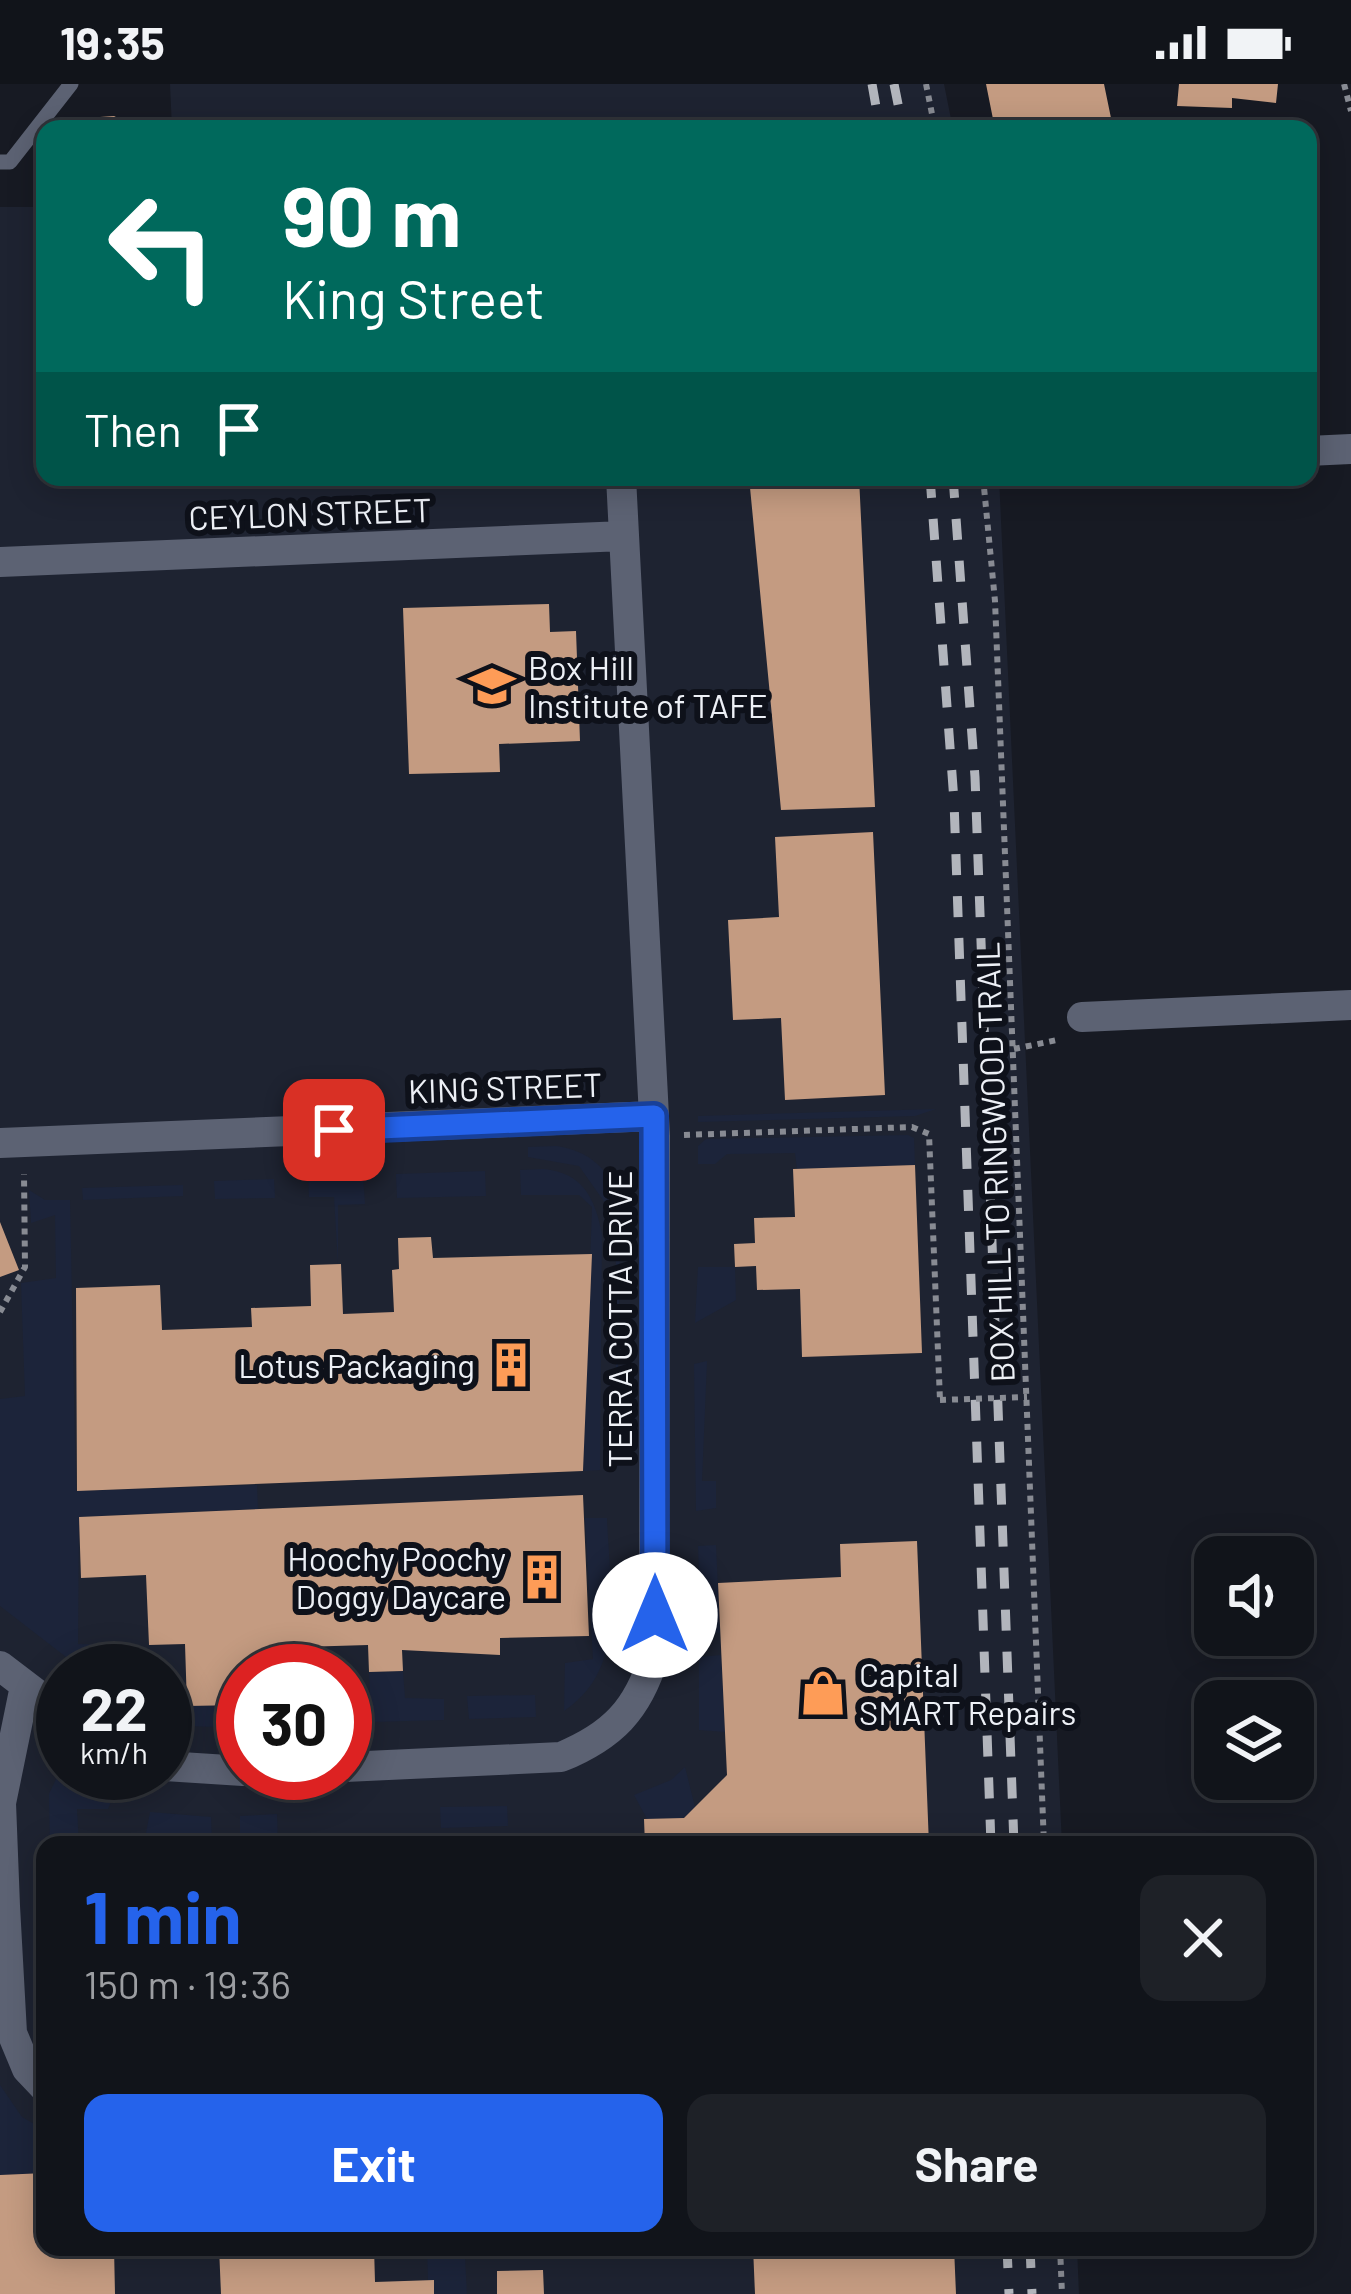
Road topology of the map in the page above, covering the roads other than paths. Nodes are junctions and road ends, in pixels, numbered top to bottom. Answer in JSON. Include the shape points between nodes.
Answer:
{"nodes":[{"id":1,"x":71,"y":84,"type":"edge"},
{"id":2,"x":43,"y":120,"type":"edge"},
{"id":3,"x":36,"y":129,"type":"edge"},
{"id":4,"x":0,"y":162,"type":"edge"},
{"id":5,"x":1351,"y":449,"type":"edge"},
{"id":6,"x":1317,"y":451,"type":"edge"},
{"id":7,"x":621,"y":486,"type":"edge"},
{"id":8,"x":624,"y":536,"type":"junction"},
{"id":9,"x":0,"y":562,"type":"edge"},
{"id":10,"x":1351,"y":1005,"type":"edge"},
{"id":11,"x":1082,"y":1017,"type":"road end"},
{"id":12,"x":654,"y":1126,"type":"junction"},
{"id":13,"x":0,"y":1143,"type":"edge"},
{"id":14,"x":0,"y":1666,"type":"edge"},
{"id":15,"x":25,"y":1686,"type":"junction"},
{"id":16,"x":36,"y":1694,"type":"edge"},
{"id":17,"x":372,"y":1765,"type":"edge"},
{"id":18,"x":36,"y":2078,"type":"edge"}],
"edges":[{"from":1,"to":2,"type":"lane"},
{"from":3,"to":4,"type":"lane","via":[[10,162]]},
{"from":5,"to":6,"type":"street"},
{"from":7,"to":8,"type":"street","name":"TERRA COTTA DRIVE"},
{"from":8,"to":9,"type":"street","name":"CEYLON STREET"},
{"from":8,"to":12,"type":"street","name":"TERRA COTTA DRIVE"},
{"from":10,"to":11,"type":"street"},
{"from":12,"to":13,"type":"street","name":"KING STREET"},
{"from":12,"to":17,"type":"street","name":"TERRA COTTA DRIVE","via":[[655,1657],[644,1691],[623,1722],[561,1757]]},
{"from":14,"to":15,"type":"street"},
{"from":15,"to":16,"type":"street"},
{"from":15,"to":18,"type":"street","via":[[1,1803],[12,2033]]}]}
